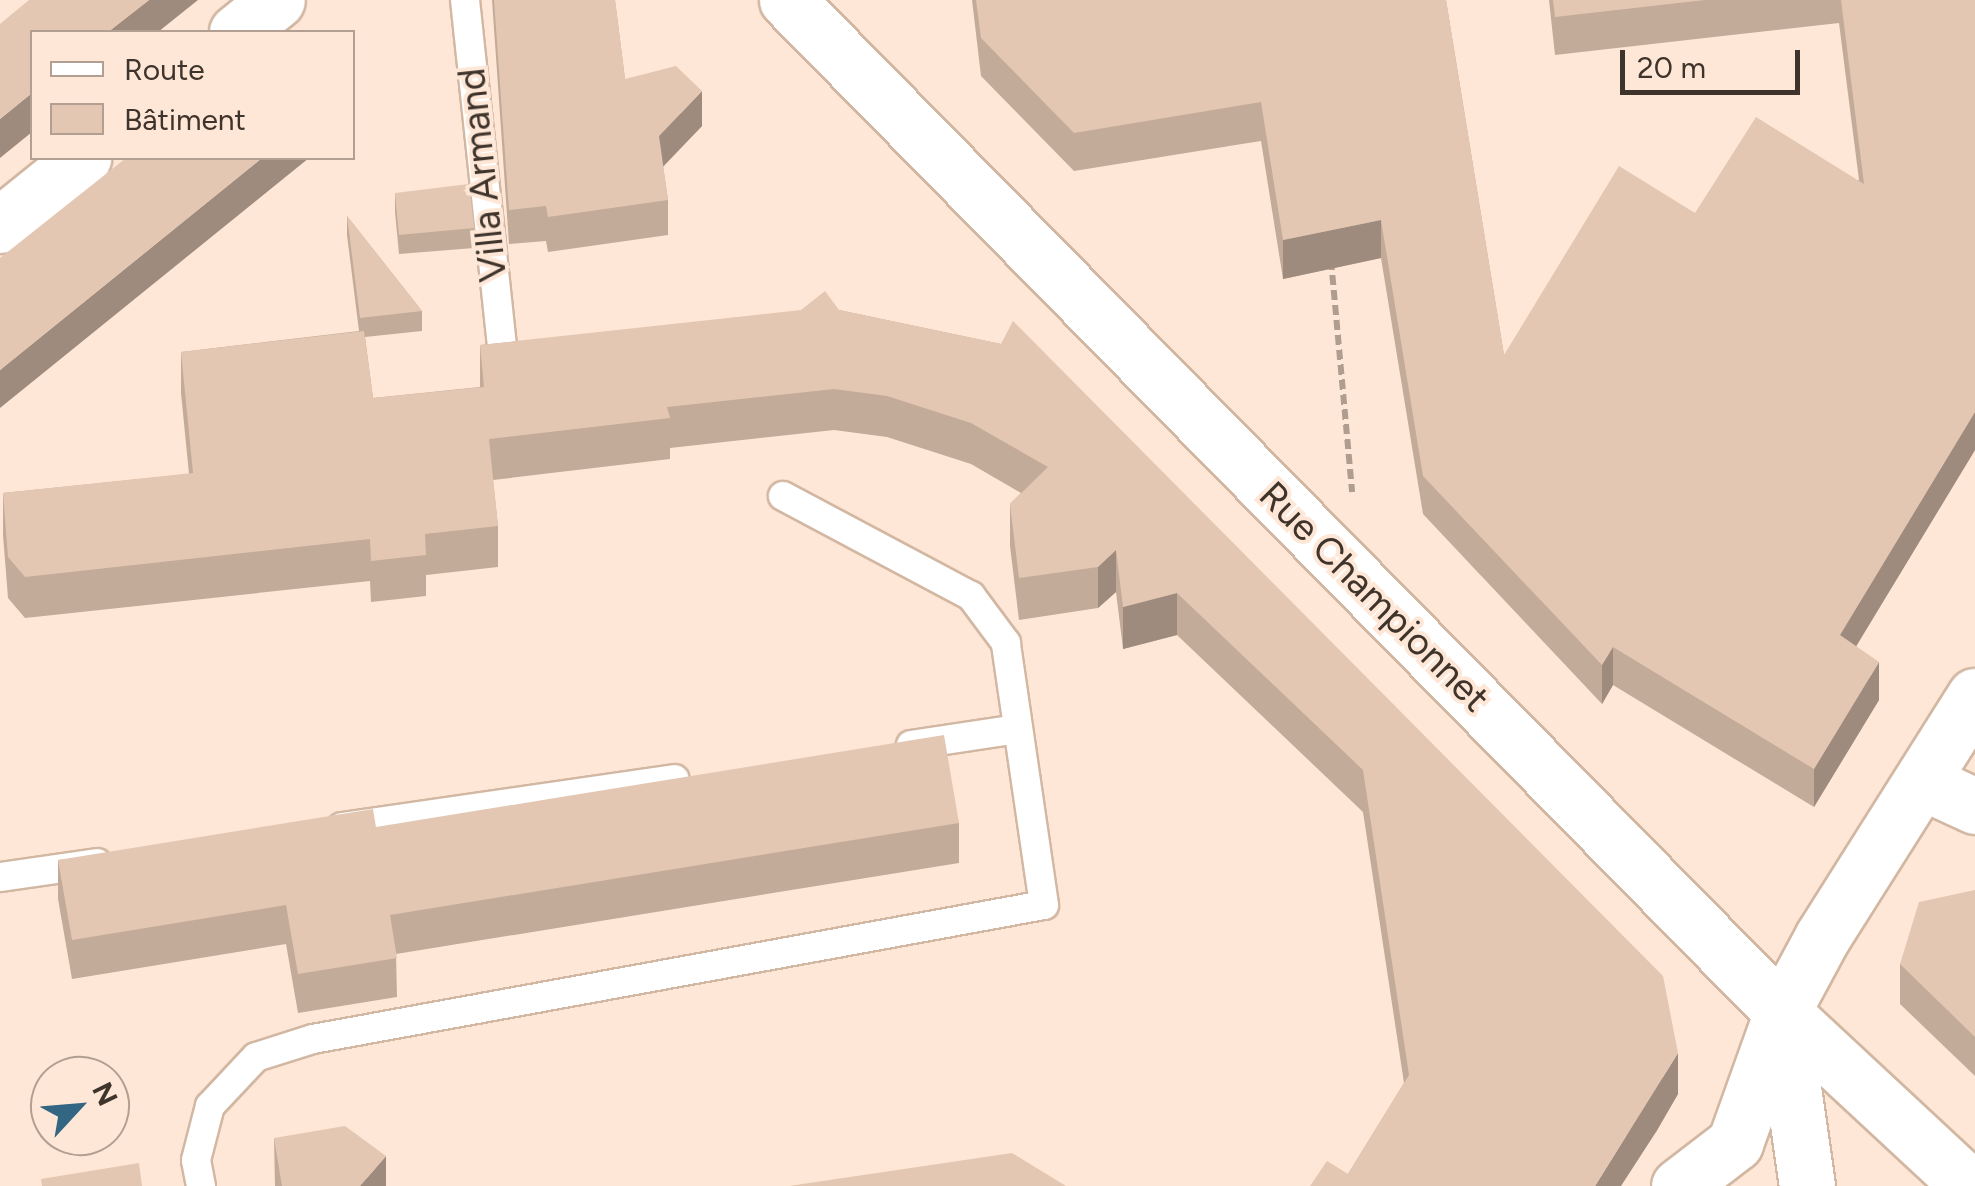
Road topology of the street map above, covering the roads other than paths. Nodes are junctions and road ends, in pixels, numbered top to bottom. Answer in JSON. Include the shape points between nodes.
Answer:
{"nodes":[{"id":1,"x":276,"y":0,"type":"edge"},
{"id":2,"x":465,"y":0,"type":"edge"},
{"id":3,"x":787,"y":0,"type":"edge"},
{"id":4,"x":239,"y":30,"type":"edge"},
{"id":5,"x":81,"y":160,"type":"edge"},
{"id":6,"x":0,"y":226,"type":"edge"},
{"id":7,"x":502,"y":349,"type":"edge"},
{"id":8,"x":783,"y":496,"type":"dead end"},
{"id":9,"x":1975,"y":696,"type":"edge"},
{"id":10,"x":1018,"y":729,"type":"junction"},
{"id":11,"x":881,"y":749,"type":"edge"},
{"id":12,"x":705,"y":775,"type":"edge"},
{"id":13,"x":1923,"y":782,"type":"junction"},
{"id":14,"x":1975,"y":806,"type":"edge"},
{"id":15,"x":313,"y":832,"type":"edge"},
{"id":16,"x":137,"y":857,"type":"edge"},
{"id":17,"x":0,"y":877,"type":"edge"},
{"id":18,"x":1782,"y":1012,"type":"junction"},
{"id":19,"x":201,"y":1186,"type":"edge"},
{"id":20,"x":1679,"y":1186,"type":"edge"},
{"id":21,"x":1807,"y":1186,"type":"edge"},
{"id":22,"x":1969,"y":1186,"type":"edge"}],
"edges":[{"from":1,"to":4,"type":"main road"},
{"from":2,"to":7,"type":"lane","name":"Villa Armand"},
{"from":3,"to":18,"type":"main road","name":"Rue Championnet"},
{"from":5,"to":6,"type":"main road"},
{"from":8,"to":10,"type":"lane","via":[[971,596],[1006,643]]},
{"from":9,"to":13,"type":"main road"},
{"from":10,"to":11,"type":"lane"},
{"from":10,"to":19,"type":"lane","via":[[1044,905],[256,1057],[210,1106],[197,1148]]},
{"from":12,"to":15,"type":"lane"},
{"from":13,"to":14,"type":"main road"},
{"from":13,"to":18,"type":"main road"},
{"from":16,"to":17,"type":"lane"},
{"from":18,"to":20,"type":"main road","via":[[1735,1144]]},
{"from":18,"to":21,"type":"main road"},
{"from":18,"to":22,"type":"main road","name":"Rue Championnet"}]}
